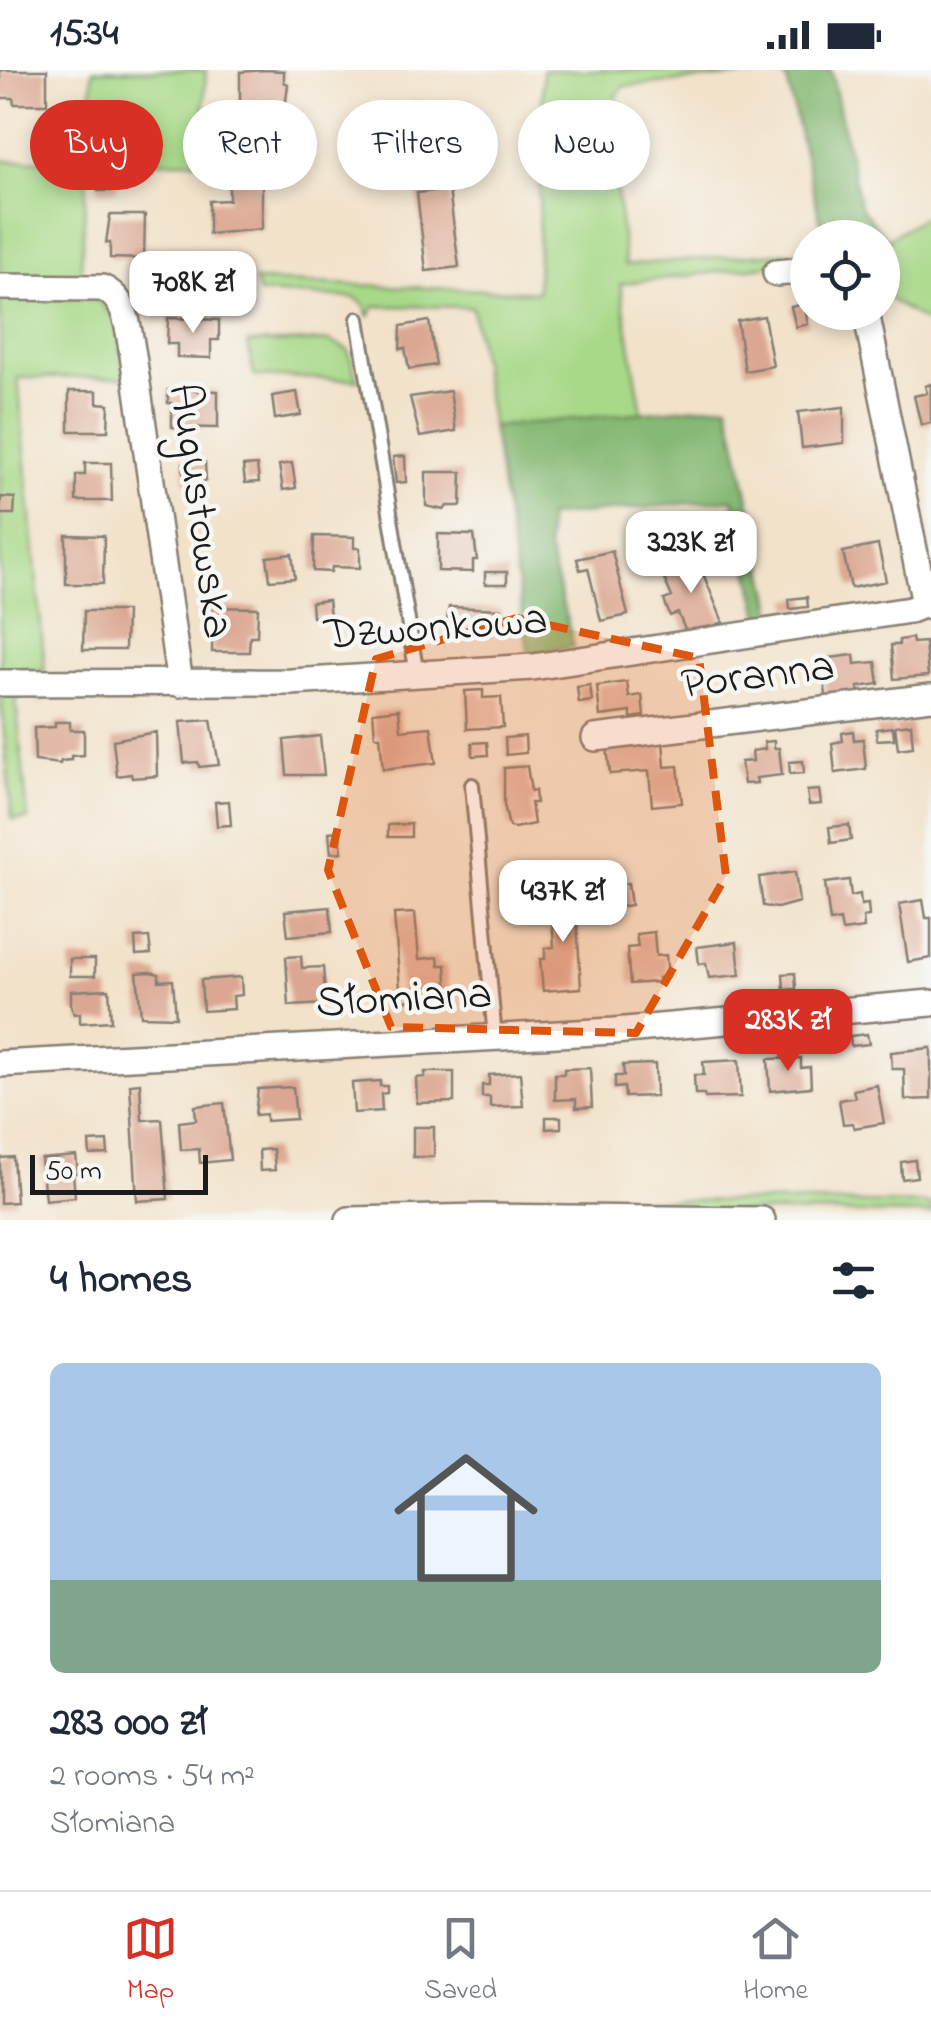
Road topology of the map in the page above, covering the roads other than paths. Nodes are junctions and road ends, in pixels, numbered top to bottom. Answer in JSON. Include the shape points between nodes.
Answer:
{"nodes":[{"id":1,"x":790,"y":272,"type":"edge"},
{"id":2,"x":776,"y":274,"type":"dead end"},
{"id":3,"x":0,"y":287,"type":"edge"},
{"id":4,"x":358,"y":320,"type":"dead end"},
{"id":5,"x":870,"y":330,"type":"edge"},
{"id":6,"x":928,"y":606,"type":"edge"},
{"id":7,"x":416,"y":675,"type":"junction"},
{"id":8,"x":0,"y":683,"type":"edge"},
{"id":9,"x":180,"y":684,"type":"junction"},
{"id":10,"x":931,"y":697,"type":"edge"},
{"id":11,"x":595,"y":738,"type":"dead end"},
{"id":12,"x":472,"y":784,"type":"dead end"},
{"id":13,"x":931,"y":1004,"type":"edge"},
{"id":14,"x":495,"y":1038,"type":"junction"},
{"id":15,"x":0,"y":1064,"type":"edge"},
{"id":16,"x":349,"y":1220,"type":"edge"},
{"id":17,"x":762,"y":1220,"type":"edge"}],
"edges":[{"from":1,"to":2,"type":"street"},
{"from":3,"to":9,"type":"street","name":"Augustowska","via":[[102,288],[123,306]]},
{"from":4,"to":7,"type":"lane"},
{"from":5,"to":6,"type":"street"},
{"from":6,"to":7,"type":"street","name":"Dzwonkowa","via":[[534,667]]},
{"from":7,"to":9,"type":"street","name":"Dzwonkowa"},
{"from":8,"to":9,"type":"street","name":"Dzwonkowa"},
{"from":10,"to":11,"type":"street","name":"Poranna"},
{"from":12,"to":14,"type":"lane"},
{"from":13,"to":14,"type":"street","name":"Słomiana"},
{"from":14,"to":15,"type":"street","name":"Słomiana"},
{"from":16,"to":17,"type":"street"}]}
